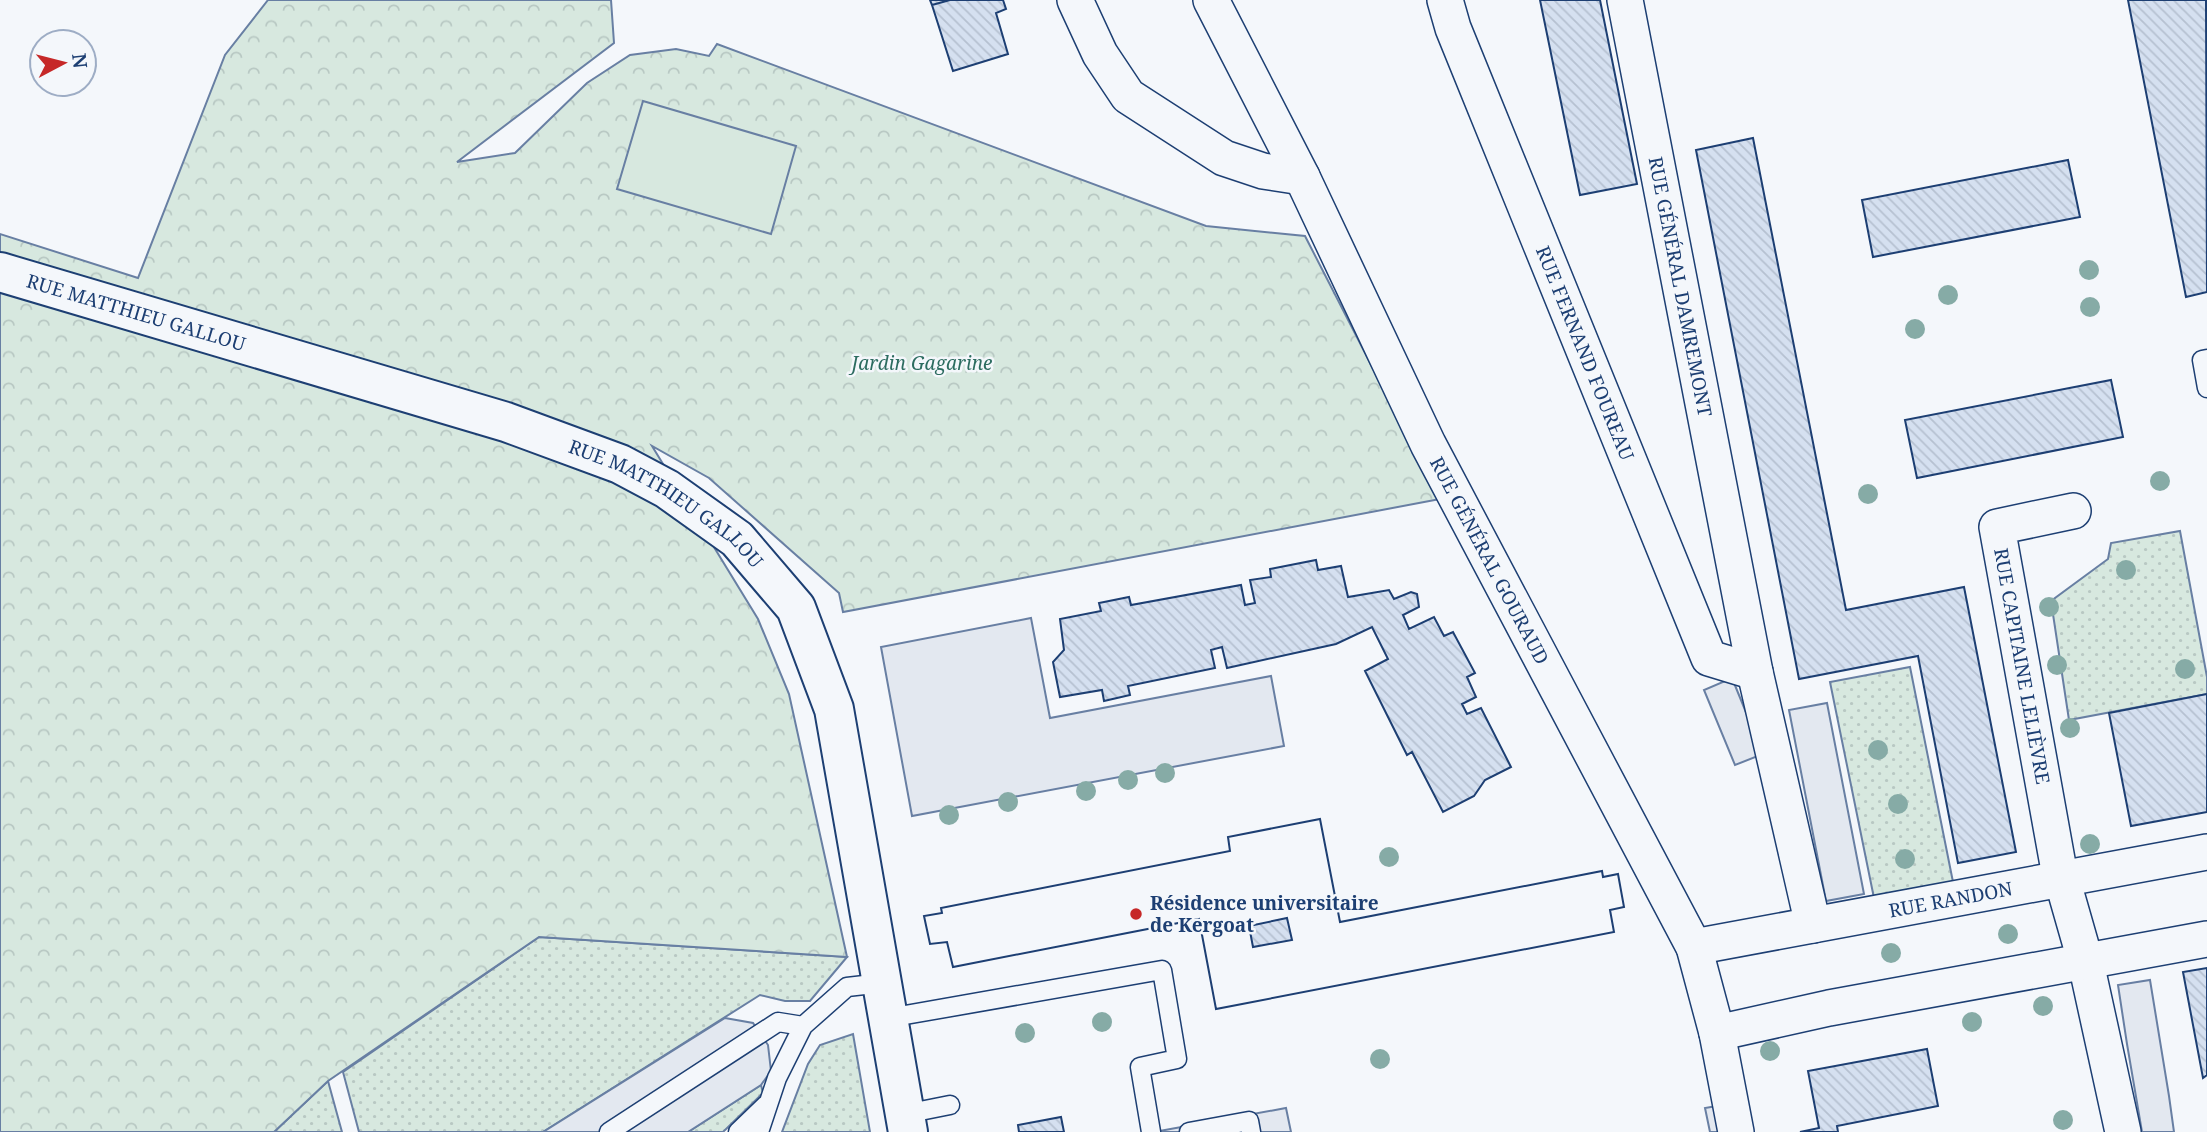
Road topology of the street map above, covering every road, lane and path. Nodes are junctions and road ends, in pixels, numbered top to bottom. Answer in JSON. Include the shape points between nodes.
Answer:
{"nodes":[{"id":1,"x":1075,"y":0,"type":"edge"},
{"id":2,"x":1211,"y":0,"type":"edge"},
{"id":3,"x":1445,"y":0,"type":"edge"},
{"id":4,"x":1625,"y":0,"type":"edge"},
{"id":5,"x":1302,"y":177,"type":"junction"},
{"id":6,"x":0,"y":272,"type":"edge"},
{"id":7,"x":2207,"y":359,"type":"edge"},
{"id":8,"x":2207,"y":388,"type":"edge"},
{"id":9,"x":2073,"y":511,"type":"dead end"},
{"id":10,"x":1755,"y":672,"type":"junction"},
{"id":11,"x":2207,"y":852,"type":"edge"},
{"id":12,"x":2062,"y":880,"type":"junction"},
{"id":13,"x":1813,"y":925,"type":"junction"},
{"id":14,"x":2207,"y":939,"type":"edge"},
{"id":15,"x":1694,"y":947,"type":"junction"},
{"id":16,"x":2086,"y":963,"type":"junction"},
{"id":17,"x":885,"y":1000,"type":"junction"},
{"id":18,"x":803,"y":1026,"type":"junction"},
{"id":19,"x":1717,"y":1032,"type":"junction"},
{"id":20,"x":769,"y":1102,"type":"junction"},
{"id":21,"x":950,"y":1105,"type":"dead end"},
{"id":22,"x":907,"y":1123,"type":"edge"},
{"id":23,"x":609,"y":1132,"type":"edge"},
{"id":24,"x":738,"y":1132,"type":"edge"},
{"id":25,"x":759,"y":1132,"type":"edge"},
{"id":26,"x":1152,"y":1132,"type":"edge"},
{"id":27,"x":1189,"y":1132,"type":"edge"},
{"id":28,"x":1251,"y":1132,"type":"edge"},
{"id":29,"x":1736,"y":1132,"type":"edge"},
{"id":30,"x":2123,"y":1132,"type":"edge"}],
"edges":[{"from":1,"to":5,"type":"street","via":[[1100,54],[1128,96],[1224,158]]},
{"from":2,"to":5,"type":"street","name":"RUE GÉNÉRAL GOURAUD"},
{"from":3,"to":10,"type":"street","name":"RUE FERNAND FOUREAU","via":[[1709,658]]},
{"from":4,"to":10,"type":"street","name":"RUE GÉNÉRAL DAMREMONT"},
{"from":5,"to":15,"type":"street","name":"RUE GÉNÉRAL GOURAUD","via":[[1428,444]]},
{"from":6,"to":17,"type":"street","name":"RUE MATTHIEU GALLOU","via":[[506,422],[620,464],[667,489],[737,539],[796,608],[834,709]]},
{"from":7,"to":8,"type":"lane","via":[[2202,360]]},
{"from":9,"to":12,"type":"street","name":"RUE CAPITAINE LELIÈVRE","via":[[1997,527]]},
{"from":10,"to":13,"type":"street","name":"RUE GÉNÉRAL DAMREMONT"},
{"from":11,"to":12,"type":"street","name":"RUE RANDON"},
{"from":12,"to":13,"type":"street","name":"RUE RANDON"},
{"from":12,"to":16,"type":"street"},
{"from":13,"to":15,"type":"street","name":"RUE RANDON"},
{"from":14,"to":16,"type":"street"},
{"from":15,"to":19,"type":"street","name":"RUE GÉNÉRAL GOURAUD"},
{"from":16,"to":19,"type":"street"},
{"from":16,"to":30,"type":"street"},
{"from":17,"to":18,"type":"lane","via":[[847,986]]},
{"from":17,"to":22,"type":"street","name":"RUE MATTHIEU GALLOU"},
{"from":17,"to":26,"type":"lane","via":[[1162,970],[1177,1059],[1140,1067]]},
{"from":18,"to":20,"type":"lane"},
{"from":18,"to":23,"type":"lane","via":[[778,1022]]},
{"from":19,"to":29,"type":"street","name":"RUE GÉNÉRAL GOURAUD"},
{"from":20,"to":24,"type":"lane"},
{"from":20,"to":25,"type":"lane"},
{"from":21,"to":22,"type":"lane"},
{"from":27,"to":28,"type":"lane","via":[[1249,1121]]}]}
